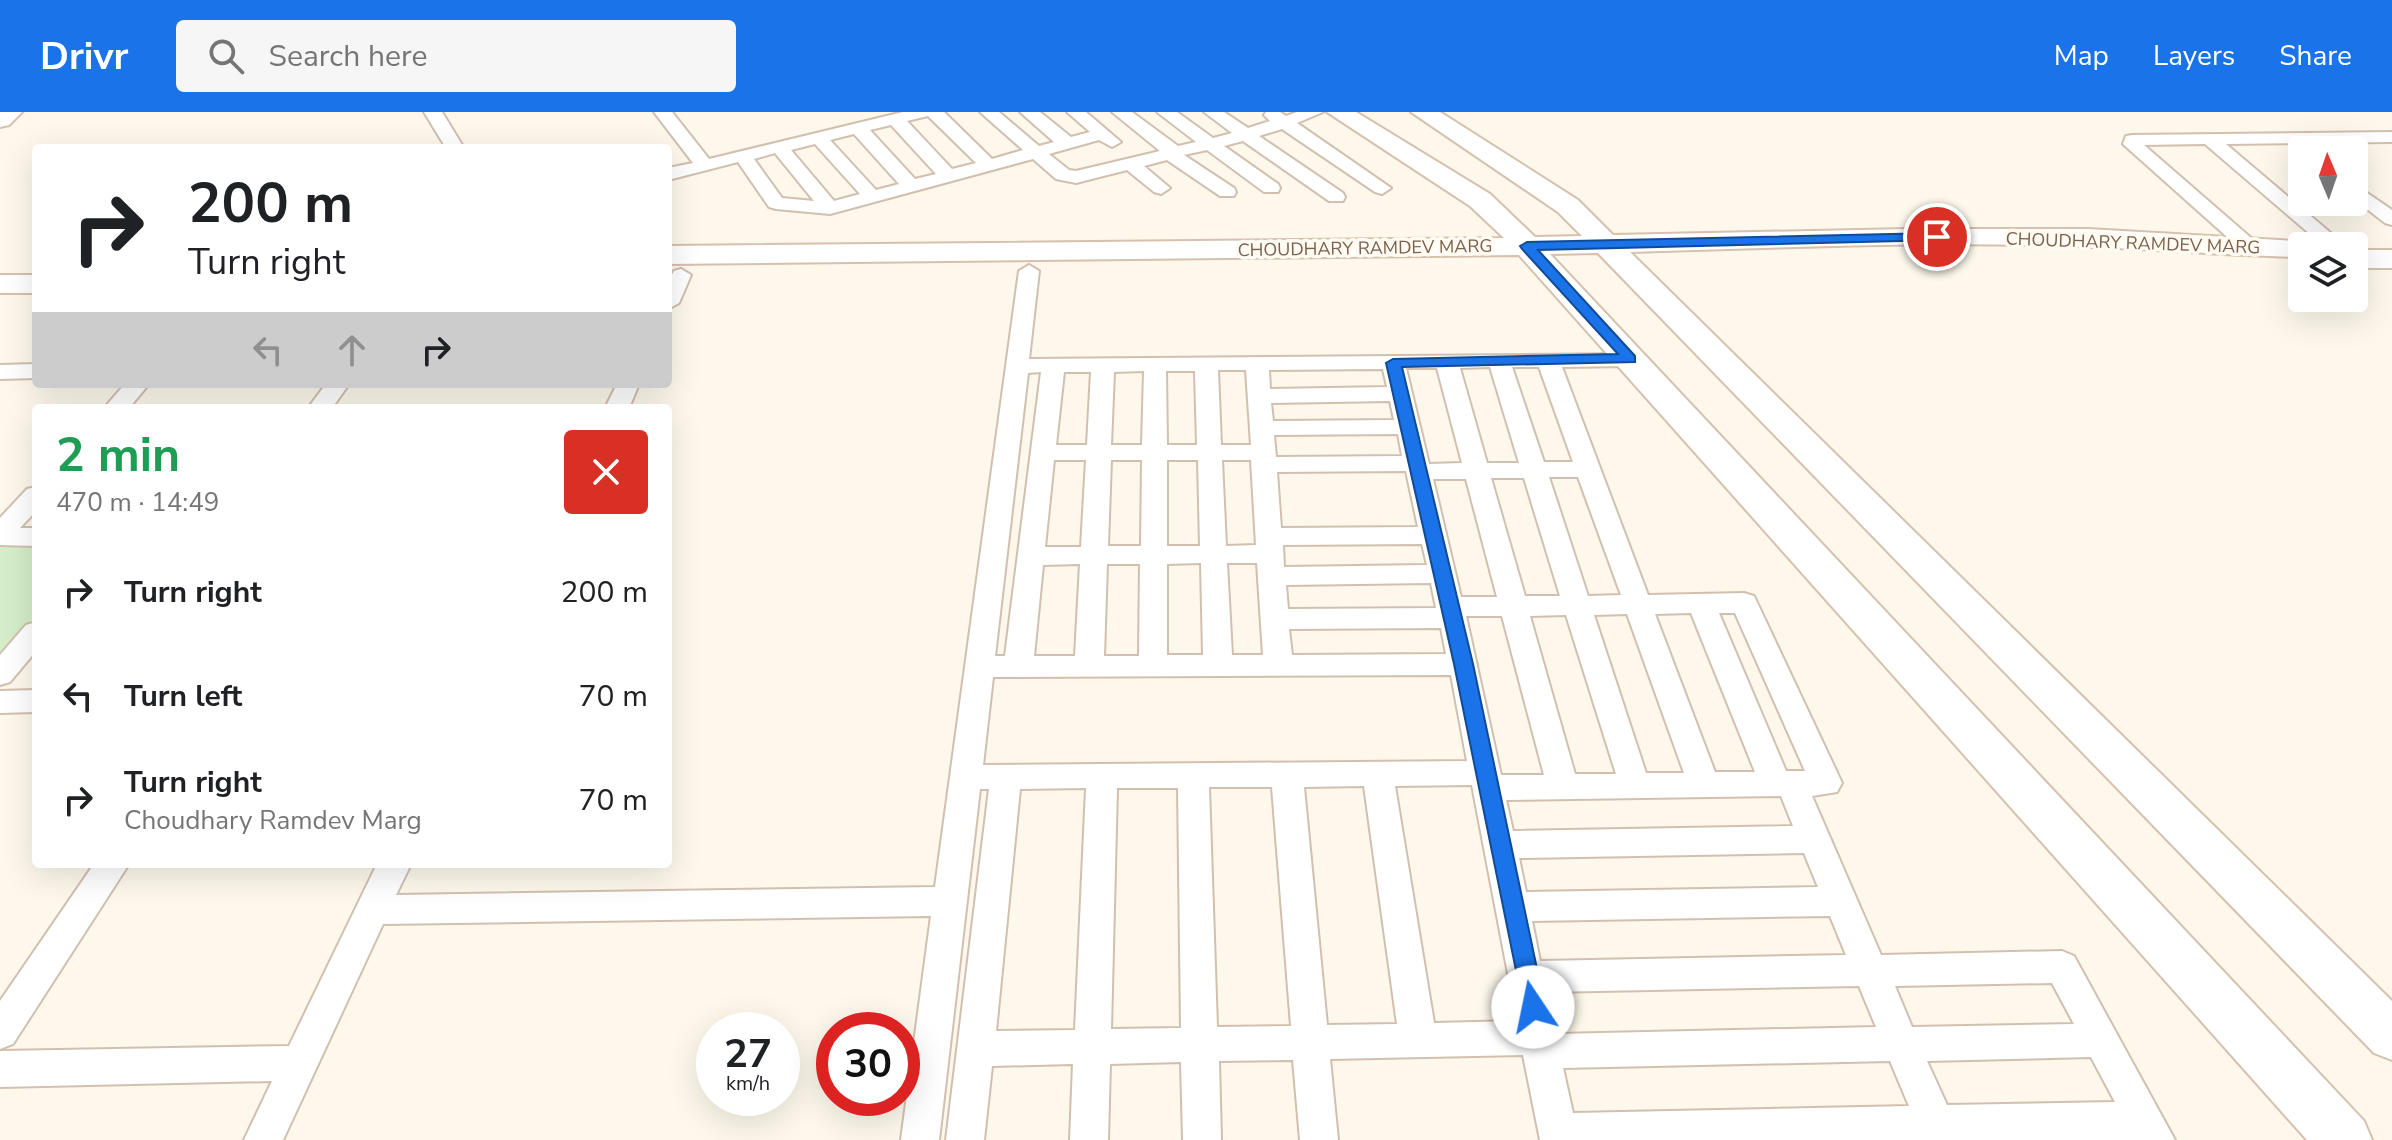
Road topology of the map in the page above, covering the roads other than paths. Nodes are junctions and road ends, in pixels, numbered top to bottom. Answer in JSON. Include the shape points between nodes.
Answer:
{"nodes":[{"id":1,"x":10,"y":112,"type":"edge"},
{"id":2,"x":433,"y":112,"type":"edge"},
{"id":3,"x":663,"y":112,"type":"edge"},
{"id":4,"x":924,"y":112,"type":"edge"},
{"id":5,"x":934,"y":112,"type":"edge"},
{"id":6,"x":989,"y":112,"type":"edge"},
{"id":7,"x":1029,"y":112,"type":"edge"},
{"id":8,"x":1076,"y":112,"type":"edge"},
{"id":9,"x":1121,"y":112,"type":"edge"},
{"id":10,"x":1166,"y":112,"type":"edge"},
{"id":11,"x":1213,"y":112,"type":"edge"},
{"id":12,"x":1314,"y":112,"type":"edge"},
{"id":13,"x":1339,"y":112,"type":"edge"},
{"id":14,"x":1423,"y":112,"type":"edge"},
{"id":15,"x":1276,"y":117,"type":"edge"},
{"id":16,"x":895,"y":119,"type":"junction"},
{"id":17,"x":0,"y":120,"type":"edge"},
{"id":18,"x":864,"y":121,"type":"edge"},
{"id":19,"x":1103,"y":134,"type":"junction"},
{"id":20,"x":1245,"y":135,"type":"junction"},
{"id":21,"x":818,"y":137,"type":"junction"},
{"id":22,"x":2392,"y":137,"type":"edge"},
{"id":23,"x":2286,"y":138,"type":"edge"},
{"id":24,"x":2368,"y":138,"type":"edge"},
{"id":25,"x":2209,"y":139,"type":"junction"},
{"id":26,"x":2368,"y":141,"type":"edge"},
{"id":27,"x":453,"y":144,"type":"edge"},
{"id":28,"x":1068,"y":144,"type":"junction"},
{"id":29,"x":1210,"y":144,"type":"junction"},
{"id":30,"x":779,"y":147,"type":"junction"},
{"id":31,"x":1033,"y":152,"type":"junction"},
{"id":32,"x":1173,"y":154,"type":"junction"},
{"id":33,"x":743,"y":156,"type":"junction"},
{"id":34,"x":2392,"y":158,"type":"edge"},
{"id":35,"x":1135,"y":164,"type":"junction"},
{"id":36,"x":704,"y":165,"type":"junction"},
{"id":37,"x":988,"y":165,"type":"junction"},
{"id":38,"x":672,"y":173,"type":"edge"},
{"id":39,"x":948,"y":176,"type":"junction"},
{"id":40,"x":911,"y":186,"type":"junction"},
{"id":41,"x":1161,"y":188,"type":"dead end"},
{"id":42,"x":1271,"y":188,"type":"dead end"},
{"id":43,"x":1382,"y":188,"type":"dead end"},
{"id":44,"x":1227,"y":192,"type":"dead end"},
{"id":45,"x":872,"y":196,"type":"junction"},
{"id":46,"x":1336,"y":197,"type":"dead end"},
{"id":47,"x":2368,"y":201,"type":"edge"},
{"id":48,"x":830,"y":208,"type":"junction"},
{"id":49,"x":2392,"y":219,"type":"edge"},
{"id":50,"x":2319,"y":232,"type":"edge"},
{"id":51,"x":2392,"y":247,"type":"edge"},
{"id":52,"x":2251,"y":248,"type":"junction"},
{"id":53,"x":2288,"y":248,"type":"edge"},
{"id":54,"x":2368,"y":248,"type":"edge"},
{"id":55,"x":1615,"y":254,"type":"junction"},
{"id":56,"x":1536,"y":256,"type":"junction"},
{"id":57,"x":2288,"y":258,"type":"edge"},
{"id":58,"x":2368,"y":259,"type":"edge"},
{"id":59,"x":2392,"y":259,"type":"edge"},
{"id":60,"x":0,"y":262,"type":"edge"},
{"id":61,"x":32,"y":262,"type":"edge"},
{"id":62,"x":672,"y":269,"type":"edge"},
{"id":63,"x":1029,"y":271,"type":"junction"},
{"id":64,"x":0,"y":284,"type":"edge"},
{"id":65,"x":32,"y":284,"type":"edge"},
{"id":66,"x":1630,"y":359,"type":"junction"},
{"id":67,"x":1548,"y":360,"type":"junction"},
{"id":68,"x":1499,"y":361,"type":"junction"},
{"id":69,"x":1447,"y":362,"type":"junction"},
{"id":70,"x":1393,"y":363,"type":"junction"},
{"id":71,"x":1206,"y":364,"type":"junction"},
{"id":72,"x":1257,"y":364,"type":"junction"},
{"id":73,"x":1103,"y":365,"type":"junction"},
{"id":74,"x":1155,"y":365,"type":"junction"},
{"id":75,"x":1017,"y":366,"type":"junction"},
{"id":76,"x":1053,"y":366,"type":"junction"},
{"id":77,"x":32,"y":371,"type":"edge"},
{"id":78,"x":0,"y":372,"type":"edge"},
{"id":79,"x":134,"y":388,"type":"edge"},
{"id":80,"x":1401,"y":394,"type":"junction"},
{"id":81,"x":1259,"y":396,"type":"junction"},
{"id":82,"x":120,"y":404,"type":"edge"},
{"id":83,"x":1408,"y":427,"type":"junction"},
{"id":84,"x":1263,"y":448,"type":"junction"},
{"id":85,"x":1209,"y":452,"type":"junction"},
{"id":86,"x":1043,"y":453,"type":"junction"},
{"id":87,"x":1099,"y":453,"type":"junction"},
{"id":88,"x":1154,"y":453,"type":"junction"},
{"id":89,"x":1418,"y":468,"type":"junction"},
{"id":90,"x":1588,"y":469,"type":"junction"},
{"id":91,"x":1534,"y":470,"type":"junction"},
{"id":92,"x":1477,"y":471,"type":"junction"},
{"id":93,"x":32,"y":499,"type":"edge"},
{"id":94,"x":0,"y":535,"type":"edge"},
{"id":95,"x":1433,"y":535,"type":"junction"},
{"id":96,"x":32,"y":537,"type":"edge"},
{"id":97,"x":1213,"y":554,"type":"junction"},
{"id":98,"x":1094,"y":555,"type":"junction"},
{"id":99,"x":1031,"y":556,"type":"junction"},
{"id":100,"x":1154,"y":556,"type":"junction"},
{"id":101,"x":1270,"y":556,"type":"junction"},
{"id":102,"x":1442,"y":574,"type":"junction"},
{"id":103,"x":1701,"y":603,"type":"junction"},
{"id":104,"x":1637,"y":604,"type":"junction"},
{"id":105,"x":1577,"y":605,"type":"junction"},
{"id":106,"x":1514,"y":606,"type":"junction"},
{"id":107,"x":1451,"y":613,"type":"junction"},
{"id":108,"x":1275,"y":619,"type":"junction"},
{"id":109,"x":32,"y":637,"type":"edge"},
{"id":110,"x":1463,"y":664,"type":"junction"},
{"id":111,"x":1089,"y":666,"type":"junction"},
{"id":112,"x":1153,"y":666,"type":"junction"},
{"id":113,"x":1218,"y":666,"type":"junction"},
{"id":114,"x":1278,"y":666,"type":"junction"},
{"id":115,"x":979,"y":667,"type":"junction"},
{"id":116,"x":1018,"y":667,"type":"junction"},
{"id":117,"x":0,"y":674,"type":"edge"},
{"id":118,"x":32,"y":701,"type":"edge"},
{"id":119,"x":0,"y":702,"type":"edge"},
{"id":120,"x":1287,"y":774,"type":"junction"},
{"id":121,"x":1378,"y":774,"type":"junction"},
{"id":122,"x":1193,"y":775,"type":"junction"},
{"id":123,"x":1102,"y":776,"type":"junction"},
{"id":124,"x":967,"y":777,"type":"junction"},
{"id":125,"x":1006,"y":777,"type":"junction"},
{"id":126,"x":1488,"y":781,"type":"junction"},
{"id":127,"x":1783,"y":784,"type":"junction"},
{"id":128,"x":1704,"y":785,"type":"junction"},
{"id":129,"x":1635,"y":786,"type":"junction"},
{"id":130,"x":1563,"y":787,"type":"junction"},
{"id":131,"x":1814,"y":839,"type":"junction"},
{"id":132,"x":1500,"y":845,"type":"junction"},
{"id":133,"x":109,"y":868,"type":"edge"},
{"id":134,"x":392,"y":868,"type":"edge"},
{"id":135,"x":950,"y":901,"type":"junction"},
{"id":136,"x":1841,"y":901,"type":"junction"},
{"id":137,"x":1513,"y":907,"type":"junction"},
{"id":138,"x":372,"y":910,"type":"junction"},
{"id":139,"x":1870,"y":970,"type":"junction"},
{"id":140,"x":1527,"y":977,"type":"junction"},
{"id":141,"x":0,"y":1032,"type":"edge"},
{"id":142,"x":2392,"y":1036,"type":"edge"},
{"id":143,"x":1418,"y":1040,"type":"junction"},
{"id":144,"x":2102,"y":1040,"type":"junction"},
{"id":145,"x":1310,"y":1042,"type":"junction"},
{"id":146,"x":1901,"y":1043,"type":"junction"},
{"id":147,"x":1540,"y":1044,"type":"junction"},
{"id":148,"x":1200,"y":1045,"type":"junction"},
{"id":149,"x":1092,"y":1047,"type":"junction"},
{"id":150,"x":976,"y":1049,"type":"junction"},
{"id":151,"x":298,"y":1063,"type":"junction"},
{"id":152,"x":0,"y":1069,"type":"edge"},
{"id":153,"x":2151,"y":1130,"type":"edge"},
{"id":154,"x":1938,"y":1132,"type":"edge"},
{"id":155,"x":1558,"y":1136,"type":"edge"},
{"id":156,"x":263,"y":1140,"type":"edge"},
{"id":157,"x":920,"y":1140,"type":"edge"},
{"id":158,"x":965,"y":1140,"type":"edge"},
{"id":159,"x":1089,"y":1140,"type":"edge"},
{"id":160,"x":1202,"y":1140,"type":"edge"},
{"id":161,"x":1319,"y":1140,"type":"edge"},
{"id":162,"x":2344,"y":1140,"type":"edge"}],
"edges":[{"from":1,"to":17,"type":"street"},
{"from":2,"to":27,"type":"street"},
{"from":3,"to":36,"type":"street"},
{"from":4,"to":16,"type":"street"},
{"from":5,"to":37,"type":"street"},
{"from":6,"to":31,"type":"street"},
{"from":7,"to":28,"type":"street"},
{"from":8,"to":19,"type":"street"},
{"from":9,"to":32,"type":"street"},
{"from":10,"to":29,"type":"street"},
{"from":11,"to":20,"type":"street"},
{"from":12,"to":15,"type":"street"},
{"from":13,"to":56,"type":"street","via":[[1480,200]]},
{"from":14,"to":55,"type":"street","via":[[1568,206]]},
{"from":15,"to":20,"type":"street"},
{"from":15,"to":43,"type":"street"},
{"from":16,"to":18,"type":"street"},
{"from":16,"to":39,"type":"street"},
{"from":18,"to":21,"type":"street"},
{"from":18,"to":40,"type":"street"},
{"from":19,"to":28,"type":"street"},
{"from":19,"to":35,"type":"street"},
{"from":20,"to":29,"type":"street"},
{"from":20,"to":46,"type":"street"},
{"from":21,"to":30,"type":"street"},
{"from":21,"to":45,"type":"street"},
{"from":22,"to":24,"type":"street"},
{"from":23,"to":25,"type":"street"},
{"from":25,"to":50,"type":"street"},
{"from":25,"to":52,"type":"street","via":[[2131,142]]},
{"from":26,"to":34,"type":"street"},
{"from":28,"to":31,"type":"street"},
{"from":29,"to":32,"type":"street"},
{"from":29,"to":42,"type":"street"},
{"from":30,"to":33,"type":"street"},
{"from":30,"to":48,"type":"street"},
{"from":31,"to":35,"type":"street","via":[[1063,175]]},
{"from":31,"to":37,"type":"street"},
{"from":32,"to":35,"type":"street"},
{"from":32,"to":44,"type":"street"},
{"from":33,"to":36,"type":"street"},
{"from":33,"to":48,"type":"street","via":[[776,203]]},
{"from":35,"to":41,"type":"street"},
{"from":36,"to":38,"type":"street"},
{"from":37,"to":39,"type":"street"},
{"from":39,"to":40,"type":"street"},
{"from":40,"to":45,"type":"street"},
{"from":45,"to":48,"type":"street"},
{"from":47,"to":49,"type":"street"},
{"from":51,"to":54,"type":"street"},
{"from":52,"to":53,"type":"street","name":"CHOUDHARY RAMDEV MARG"},
{"from":52,"to":55,"type":"street","name":"CHOUDHARY RAMDEV MARG","via":[[2013,237]]},
{"from":55,"to":56,"type":"street"},
{"from":55,"to":57,"type":"street"},
{"from":55,"to":142,"type":"street"},
{"from":56,"to":62,"type":"street","name":"CHOUDHARY RAMDEV MARG"},
{"from":56,"to":63,"type":"street"},
{"from":56,"to":66,"type":"street"},
{"from":58,"to":59,"type":"street"},
{"from":60,"to":61,"type":"street"},
{"from":62,"to":63,"type":"street"},
{"from":63,"to":75,"type":"street"},
{"from":64,"to":65,"type":"street"},
{"from":66,"to":67,"type":"street"},
{"from":66,"to":162,"type":"street"},
{"from":67,"to":68,"type":"street"},
{"from":67,"to":90,"type":"street"},
{"from":68,"to":69,"type":"street"},
{"from":68,"to":91,"type":"street"},
{"from":69,"to":70,"type":"street"},
{"from":69,"to":92,"type":"street"},
{"from":70,"to":72,"type":"street"},
{"from":70,"to":80,"type":"street"},
{"from":71,"to":72,"type":"street"},
{"from":71,"to":74,"type":"street"},
{"from":71,"to":85,"type":"street"},
{"from":72,"to":81,"type":"street"},
{"from":73,"to":74,"type":"street"},
{"from":73,"to":76,"type":"street"},
{"from":73,"to":87,"type":"street"},
{"from":74,"to":88,"type":"street"},
{"from":75,"to":76,"type":"street"},
{"from":75,"to":115,"type":"street"},
{"from":76,"to":86,"type":"street"},
{"from":77,"to":78,"type":"street"},
{"from":79,"to":82,"type":"street"},
{"from":80,"to":81,"type":"street"},
{"from":80,"to":83,"type":"street"},
{"from":81,"to":84,"type":"street"},
{"from":83,"to":84,"type":"street"},
{"from":83,"to":89,"type":"street"},
{"from":84,"to":85,"type":"street"},
{"from":84,"to":89,"type":"street"},
{"from":84,"to":101,"type":"street"},
{"from":85,"to":88,"type":"street"},
{"from":85,"to":97,"type":"street"},
{"from":86,"to":87,"type":"street"},
{"from":86,"to":99,"type":"street"},
{"from":87,"to":88,"type":"street"},
{"from":87,"to":98,"type":"street"},
{"from":88,"to":100,"type":"street"},
{"from":89,"to":92,"type":"street"},
{"from":89,"to":95,"type":"street"},
{"from":90,"to":91,"type":"street"},
{"from":90,"to":104,"type":"street"},
{"from":91,"to":92,"type":"street"},
{"from":91,"to":105,"type":"street"},
{"from":92,"to":106,"type":"street"},
{"from":93,"to":94,"type":"street"},
{"from":94,"to":96,"type":"street"},
{"from":95,"to":101,"type":"street"},
{"from":95,"to":102,"type":"street"},
{"from":97,"to":100,"type":"street"},
{"from":97,"to":101,"type":"street"},
{"from":97,"to":113,"type":"street"},
{"from":98,"to":99,"type":"street"},
{"from":98,"to":100,"type":"street"},
{"from":98,"to":111,"type":"street"},
{"from":99,"to":116,"type":"street"},
{"from":100,"to":112,"type":"street"},
{"from":101,"to":102,"type":"street"},
{"from":101,"to":108,"type":"street"},
{"from":102,"to":107,"type":"street"},
{"from":103,"to":104,"type":"street"},
{"from":103,"to":127,"type":"street"},
{"from":103,"to":127,"type":"street","via":[[1744,603],[1826,783]]},
{"from":104,"to":105,"type":"street"},
{"from":104,"to":128,"type":"street"},
{"from":105,"to":106,"type":"street"},
{"from":105,"to":129,"type":"street"},
{"from":106,"to":107,"type":"street"},
{"from":106,"to":130,"type":"street"},
{"from":107,"to":108,"type":"street"},
{"from":107,"to":110,"type":"street"},
{"from":108,"to":114,"type":"street"},
{"from":109,"to":117,"type":"street"},
{"from":110,"to":114,"type":"street"},
{"from":110,"to":126,"type":"street"},
{"from":111,"to":112,"type":"street"},
{"from":111,"to":116,"type":"street"},
{"from":112,"to":113,"type":"street"},
{"from":113,"to":114,"type":"street"},
{"from":115,"to":116,"type":"street"},
{"from":115,"to":124,"type":"street"},
{"from":118,"to":119,"type":"street"},
{"from":120,"to":121,"type":"street"},
{"from":120,"to":122,"type":"street"},
{"from":120,"to":145,"type":"street"},
{"from":121,"to":126,"type":"street"},
{"from":121,"to":143,"type":"street"},
{"from":122,"to":123,"type":"street"},
{"from":122,"to":148,"type":"street"},
{"from":123,"to":125,"type":"street"},
{"from":123,"to":149,"type":"street"},
{"from":124,"to":125,"type":"street"},
{"from":124,"to":135,"type":"street"},
{"from":125,"to":150,"type":"street"},
{"from":126,"to":130,"type":"street"},
{"from":126,"to":132,"type":"street"},
{"from":127,"to":128,"type":"street"},
{"from":127,"to":131,"type":"street"},
{"from":128,"to":129,"type":"street"},
{"from":129,"to":130,"type":"street"},
{"from":131,"to":132,"type":"street"},
{"from":131,"to":136,"type":"street"},
{"from":132,"to":137,"type":"street"},
{"from":133,"to":141,"type":"street"},
{"from":134,"to":138,"type":"street"},
{"from":135,"to":138,"type":"street"},
{"from":135,"to":157,"type":"street"},
{"from":136,"to":137,"type":"street"},
{"from":136,"to":139,"type":"street"},
{"from":137,"to":140,"type":"street"},
{"from":138,"to":151,"type":"street"},
{"from":139,"to":140,"type":"street"},
{"from":139,"to":144,"type":"street","via":[[2062,967]]},
{"from":139,"to":146,"type":"street"},
{"from":140,"to":147,"type":"street"},
{"from":143,"to":145,"type":"street"},
{"from":143,"to":147,"type":"street"},
{"from":144,"to":146,"type":"street"},
{"from":144,"to":153,"type":"street"},
{"from":145,"to":148,"type":"street"},
{"from":145,"to":161,"type":"street"},
{"from":146,"to":147,"type":"street"},
{"from":146,"to":154,"type":"street"},
{"from":147,"to":155,"type":"street"},
{"from":148,"to":149,"type":"street"},
{"from":148,"to":160,"type":"street"},
{"from":149,"to":150,"type":"street"},
{"from":149,"to":159,"type":"street"},
{"from":150,"to":158,"type":"street"},
{"from":151,"to":152,"type":"street"},
{"from":151,"to":156,"type":"street"},
{"from":153,"to":154,"type":"street"},
{"from":154,"to":155,"type":"street"}]}
